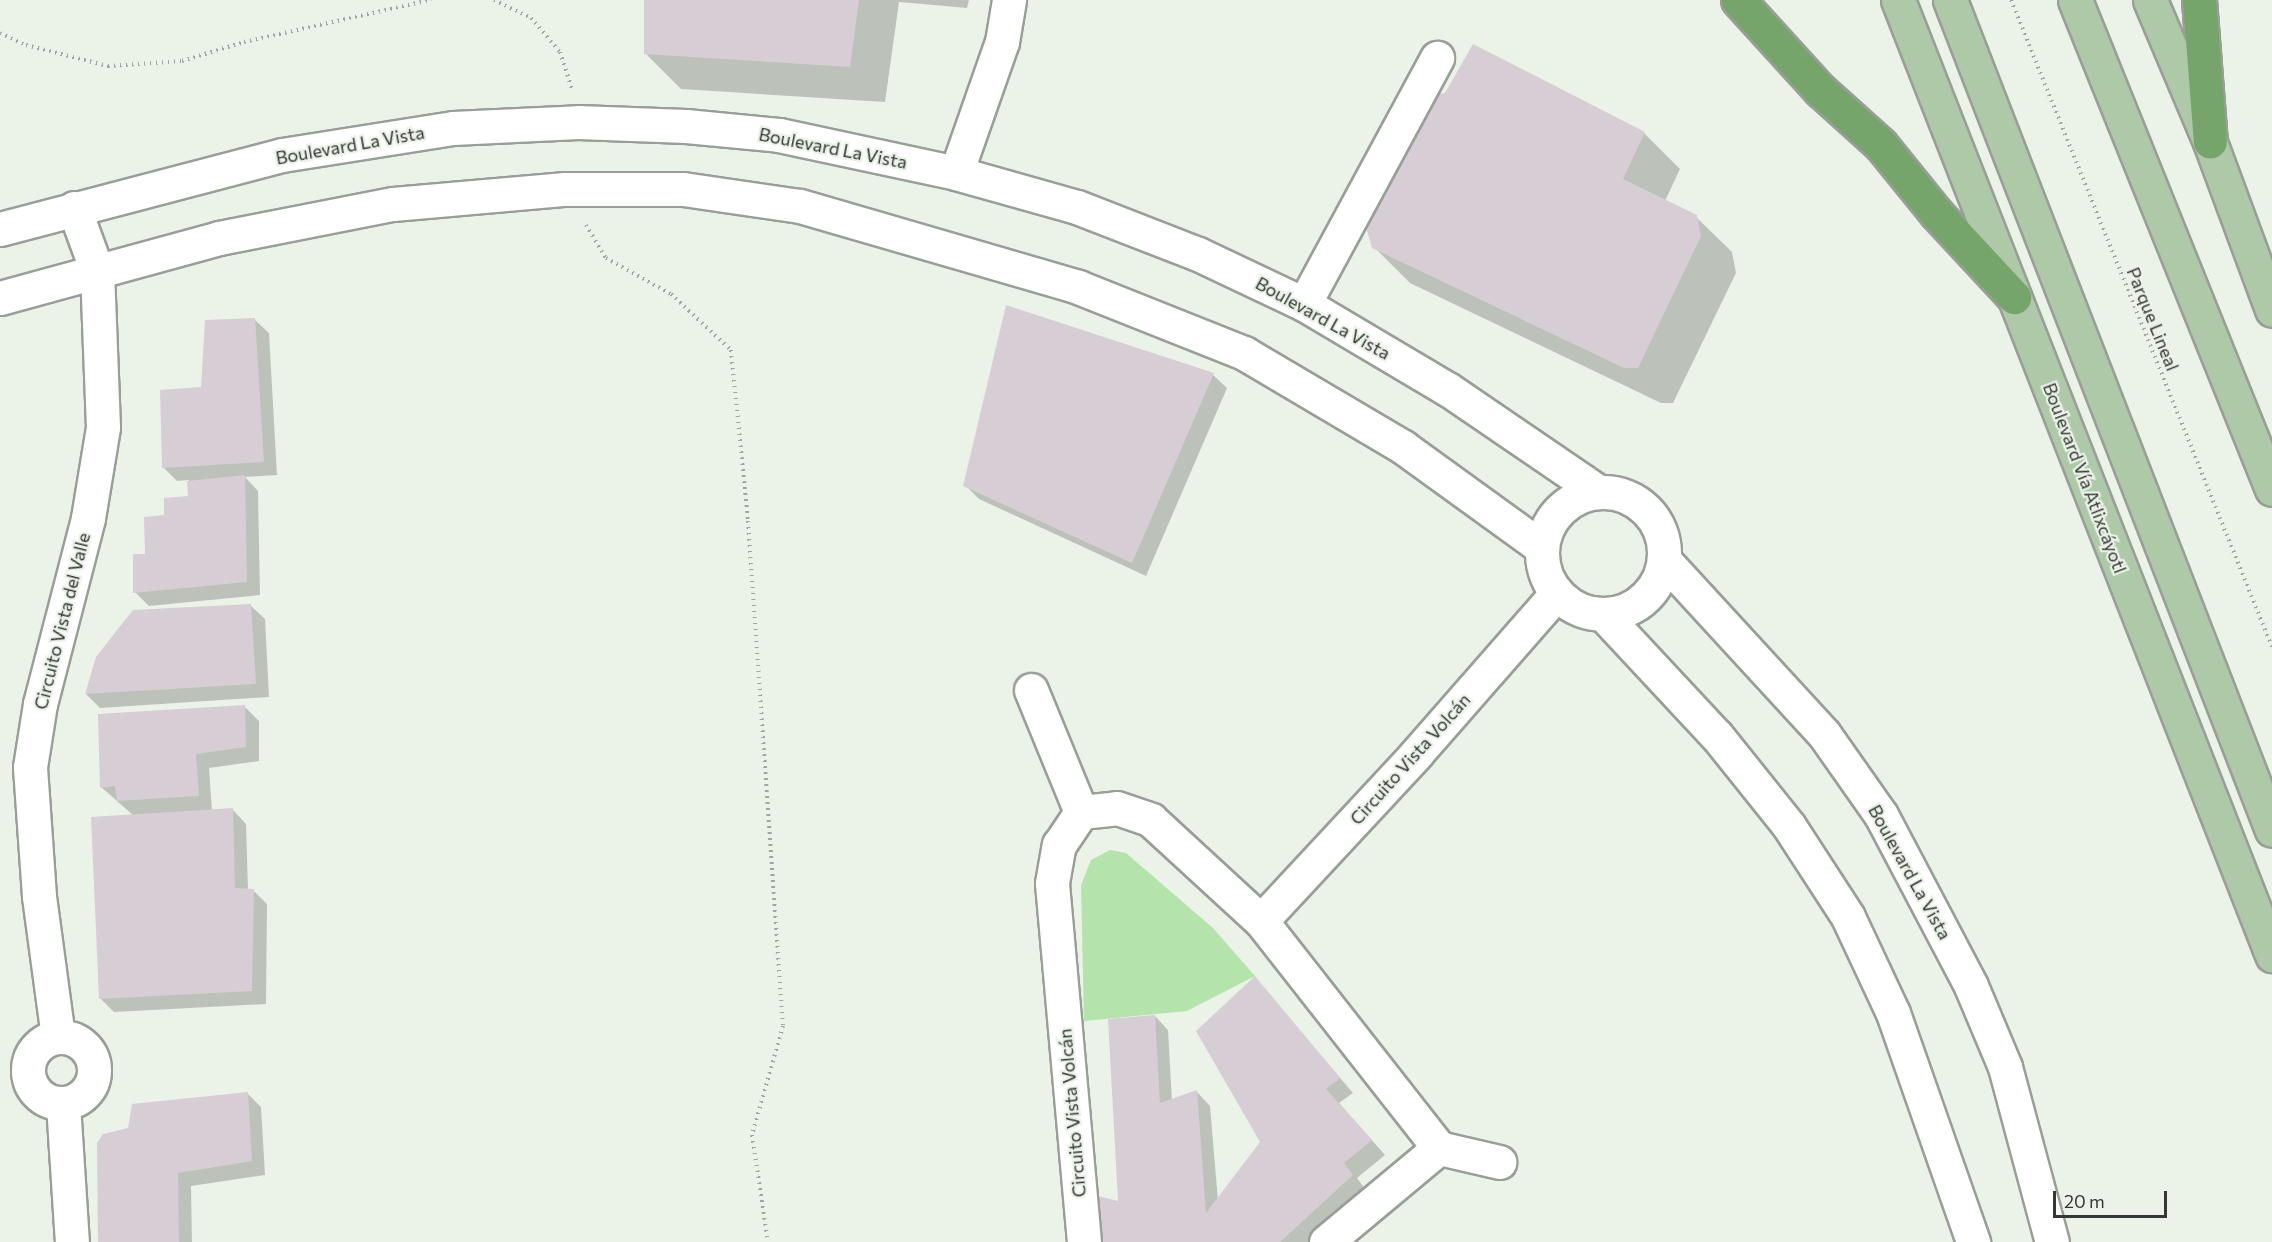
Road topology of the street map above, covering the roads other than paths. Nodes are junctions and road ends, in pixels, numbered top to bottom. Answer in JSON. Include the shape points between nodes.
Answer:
{"nodes":[{"id":1,"x":1009,"y":0,"type":"edge"},
{"id":2,"x":1738,"y":0,"type":"edge"},
{"id":3,"x":1898,"y":0,"type":"edge"},
{"id":4,"x":1950,"y":0,"type":"edge"},
{"id":5,"x":2075,"y":0,"type":"edge"},
{"id":6,"x":2150,"y":0,"type":"edge"},
{"id":7,"x":2199,"y":0,"type":"edge"},
{"id":8,"x":1437,"y":58,"type":"dead end"},
{"id":9,"x":2210,"y":142,"type":"junction"},
{"id":10,"x":956,"y":173,"type":"junction"},
{"id":11,"x":75,"y":208,"type":"junction"},
{"id":12,"x":0,"y":229,"type":"edge"},
{"id":13,"x":97,"y":271,"type":"junction"},
{"id":14,"x":2014,"y":297,"type":"junction"},
{"id":15,"x":0,"y":298,"type":"edge"},
{"id":16,"x":1304,"y":304,"type":"junction"},
{"id":17,"x":2272,"y":310,"type":"edge"},
{"id":18,"x":2272,"y":489,"type":"edge"},
{"id":19,"x":1596,"y":491,"type":"junction"},
{"id":20,"x":1541,"y":547,"type":"junction"},
{"id":21,"x":1664,"y":560,"type":"junction"},
{"id":22,"x":1556,"y":594,"type":"junction"},
{"id":23,"x":1604,"y":615,"type":"junction"},
{"id":24,"x":1031,"y":690,"type":"dead end"},
{"id":25,"x":1081,"y":812,"type":"junction"},
{"id":26,"x":2272,"y":830,"type":"edge"},
{"id":27,"x":1261,"y":921,"type":"junction"},
{"id":28,"x":2272,"y":955,"type":"edge"},
{"id":29,"x":58,"y":1036,"type":"junction"},
{"id":30,"x":63,"y":1104,"type":"junction"},
{"id":31,"x":1439,"y":1148,"type":"junction"},
{"id":32,"x":1499,"y":1162,"type":"dead end"},
{"id":33,"x":72,"y":1242,"type":"edge"},
{"id":34,"x":1084,"y":1242,"type":"edge"},
{"id":35,"x":1326,"y":1242,"type":"edge"},
{"id":36,"x":1973,"y":1242,"type":"edge"},
{"id":37,"x":2052,"y":1242,"type":"edge"}],
"edges":[{"from":1,"to":10,"type":"street","via":[[1002,42]]},
{"from":2,"to":14,"type":"highway","via":[[1820,90],[1881,145],[1936,213]]},
{"from":3,"to":14,"type":"main road","name":"Boulevard Vía Atlixcáyotl"},
{"from":4,"to":26,"type":"main road"},
{"from":5,"to":18,"type":"main road"},
{"from":6,"to":9,"type":"main road"},
{"from":7,"to":9,"type":"highway"},
{"from":8,"to":16,"type":"street"},
{"from":9,"to":17,"type":"main road"},
{"from":10,"to":11,"type":"street","name":"Boulevard La Vista","via":[[778,135],[686,126],[567,123],[453,128],[282,156]]},
{"from":10,"to":16,"type":"street","name":"Boulevard La Vista","via":[[1077,207],[1198,254]]},
{"from":11,"to":12,"type":"street","name":"Boulevard La Vista"},
{"from":11,"to":13,"type":"street","name":"Circuito Vista del Valle"},
{"from":13,"to":15,"type":"street"},
{"from":13,"to":20,"type":"street","via":[[219,238],[393,204],[565,189],[683,189],[800,206],[1078,287],[1244,353],[1403,447]]},
{"from":13,"to":29,"type":"street","name":"Circuito Vista del Valle","via":[[103,427],[88,518],[40,704],[30,767],[39,896]]},
{"from":14,"to":28,"type":"main road","name":"Boulevard Vía Atlixcáyotl"},
{"from":16,"to":19,"type":"street","name":"Boulevard La Vista","via":[[1449,390]]},
{"from":19,"to":20,"type":"street","via":[[1570,501],[1550,520]]},
{"from":19,"to":21,"type":"street","via":[[1625,495],[1646,509],[1660,530]]},
{"from":20,"to":22,"type":"street","via":[[1545,575]]},
{"from":21,"to":23,"type":"street","via":[[1654,588],[1632,608]]},
{"from":21,"to":37,"type":"street","name":"Boulevard La Vista","via":[[1824,734],[1881,815],[1966,976],[2006,1067]]},
{"from":22,"to":23,"type":"street","via":[[1575,609]]},
{"from":22,"to":27,"type":"street","name":"Circuito Vista Volcán"},
{"from":23,"to":36,"type":"street","via":[[1717,736],[1789,826],[1848,917],[1893,1013]]},
{"from":24,"to":25,"type":"street"},
{"from":25,"to":27,"type":"street","via":[[1117,808],[1151,820]]},
{"from":25,"to":34,"type":"street","name":"Circuito Vista Volcán","via":[[1059,844],[1052,883]]},
{"from":27,"to":31,"type":"street"},
{"from":29,"to":30,"type":"street","via":[[42,1042],[31,1056],[27,1073],[33,1089],[46,1101]]},
{"from":29,"to":30,"type":"street","via":[[76,1040],[89,1051],[95,1068],[91,1085],[80,1098]]},
{"from":30,"to":33,"type":"street"},
{"from":31,"to":32,"type":"street"},
{"from":31,"to":35,"type":"street"}]}
